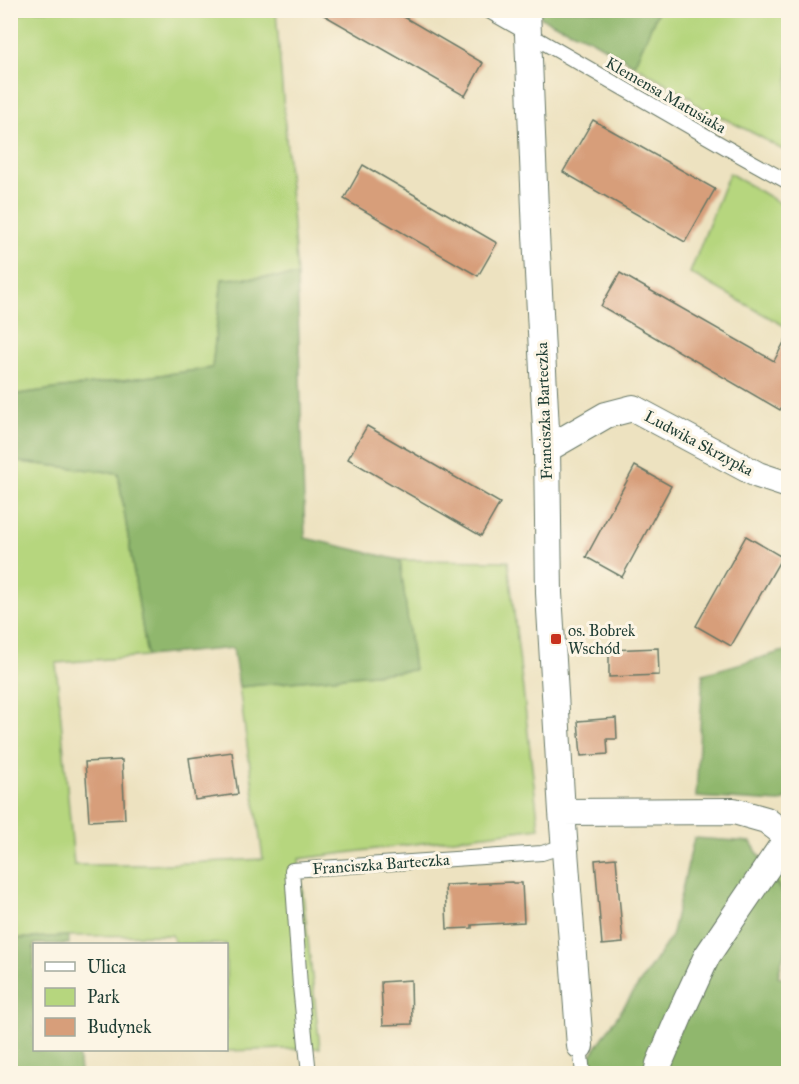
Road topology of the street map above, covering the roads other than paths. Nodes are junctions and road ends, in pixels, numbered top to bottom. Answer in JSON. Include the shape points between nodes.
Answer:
{"nodes":[{"id":1,"x":487,"y":10,"type":"edge"},
{"id":2,"x":527,"y":22,"type":"edge"},
{"id":3,"x":789,"y":182,"type":"edge"},
{"id":4,"x":547,"y":449,"type":"junction"},
{"id":5,"x":789,"y":485,"type":"edge"},
{"id":6,"x":562,"y":812,"type":"junction"},
{"id":7,"x":788,"y":837,"type":"edge"},
{"id":8,"x":564,"y":846,"type":"junction"},
{"id":9,"x":580,"y":1046,"type":"joint"},
{"id":10,"x":309,"y":1074,"type":"edge"},
{"id":11,"x":583,"y":1074,"type":"edge"},
{"id":12,"x":657,"y":1074,"type":"edge"}],
"edges":[{"from":1,"to":2,"type":"lane","name":"Klemensa Matusiaka"},
{"from":2,"to":3,"type":"lane","name":"Klemensa Matusiaka","via":[[727,148]]},
{"from":2,"to":4,"type":"street","name":"Franciszka Barteczka"},
{"from":4,"to":5,"type":"street","name":"Ludwika Skrzypka","via":[[606,415],[633,408],[758,475]]},
{"from":4,"to":6,"type":"street","name":"Franciszka Barteczka","via":[[549,593]]},
{"from":6,"to":7,"type":"street","via":[[734,811],[766,820]]},
{"from":6,"to":8,"type":"street","name":"Franciszka Barteczka"},
{"from":7,"to":12,"type":"street","via":[[707,956]]},
{"from":8,"to":9,"type":"street","name":"Franciszka Barteczka"},
{"from":8,"to":10,"type":"lane","name":"Franciszka Barteczka","via":[[542,853],[292,870]]},
{"from":9,"to":11,"type":"lane"}]}
